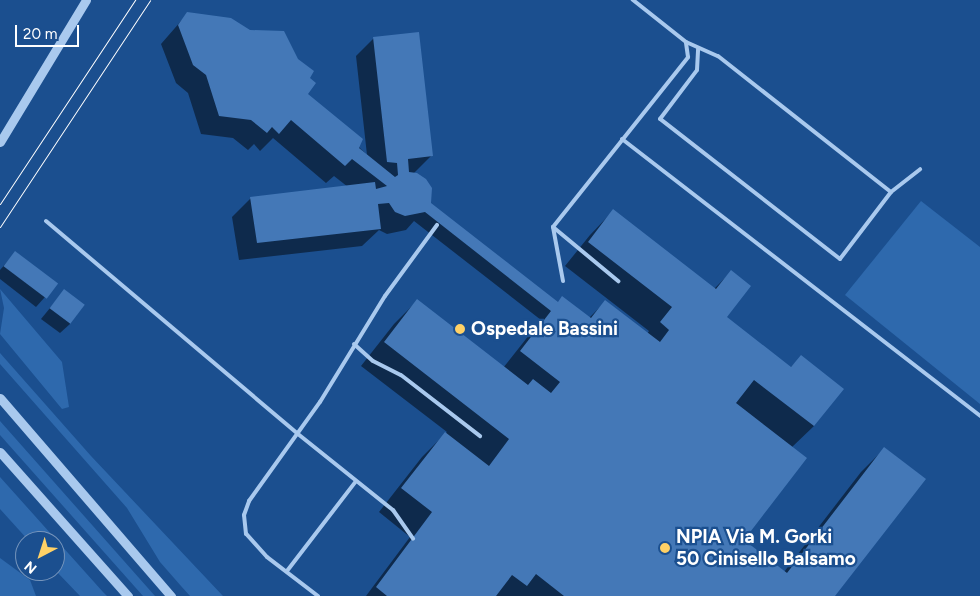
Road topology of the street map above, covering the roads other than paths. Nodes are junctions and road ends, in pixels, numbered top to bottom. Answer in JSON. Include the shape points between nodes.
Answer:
{"nodes":[{"id":1,"x":86,"y":0,"type":"edge"},
{"id":2,"x":633,"y":0,"type":"edge"},
{"id":3,"x":686,"y":42,"type":"junction"},
{"id":4,"x":698,"y":48,"type":"junction"},
{"id":5,"x":622,"y":139,"type":"junction"},
{"id":6,"x":0,"y":142,"type":"edge"},
{"id":7,"x":920,"y":169,"type":"dead end"},
{"id":8,"x":891,"y":192,"type":"junction"},
{"id":9,"x":46,"y":221,"type":"dead end"},
{"id":10,"x":437,"y":225,"type":"dead end"},
{"id":11,"x":553,"y":227,"type":"junction"},
{"id":12,"x":563,"y":281,"type":"dead end"},
{"id":13,"x":618,"y":281,"type":"dead end"},
{"id":14,"x":354,"y":344,"type":"junction"},
{"id":15,"x":0,"y":398,"type":"edge"},
{"id":16,"x":980,"y":416,"type":"edge"},
{"id":17,"x":298,"y":434,"type":"junction"},
{"id":18,"x":480,"y":436,"type":"dead end"},
{"id":19,"x":0,"y":452,"type":"edge"},
{"id":20,"x":356,"y":481,"type":"junction"},
{"id":21,"x":413,"y":539,"type":"dead end"},
{"id":22,"x":287,"y":571,"type":"junction"},
{"id":23,"x":128,"y":596,"type":"edge"},
{"id":24,"x":171,"y":596,"type":"edge"},
{"id":25,"x":318,"y":596,"type":"edge"}],
"edges":[{"from":1,"to":6,"type":"street"},
{"from":2,"to":3,"type":"lane"},
{"from":3,"to":4,"type":"lane"},
{"from":3,"to":5,"type":"lane","via":[[688,57]]},
{"from":4,"to":8,"type":"lane","via":[[718,56]]},
{"from":4,"to":8,"type":"lane","via":[[697,70],[660,119],[840,259]]},
{"from":5,"to":11,"type":"lane"},
{"from":5,"to":16,"type":"lane"},
{"from":7,"to":8,"type":"lane"},
{"from":9,"to":17,"type":"lane"},
{"from":10,"to":14,"type":"lane"},
{"from":11,"to":12,"type":"lane"},
{"from":11,"to":13,"type":"lane"},
{"from":14,"to":17,"type":"lane"},
{"from":14,"to":18,"type":"lane","via":[[373,361],[401,375]]},
{"from":15,"to":24,"type":"street"},
{"from":17,"to":20,"type":"lane"},
{"from":17,"to":22,"type":"lane","via":[[249,501],[244,515],[246,534],[267,557]]},
{"from":19,"to":23,"type":"street"},
{"from":20,"to":21,"type":"lane","via":[[393,510]]},
{"from":20,"to":22,"type":"lane"},
{"from":22,"to":25,"type":"lane"}]}
